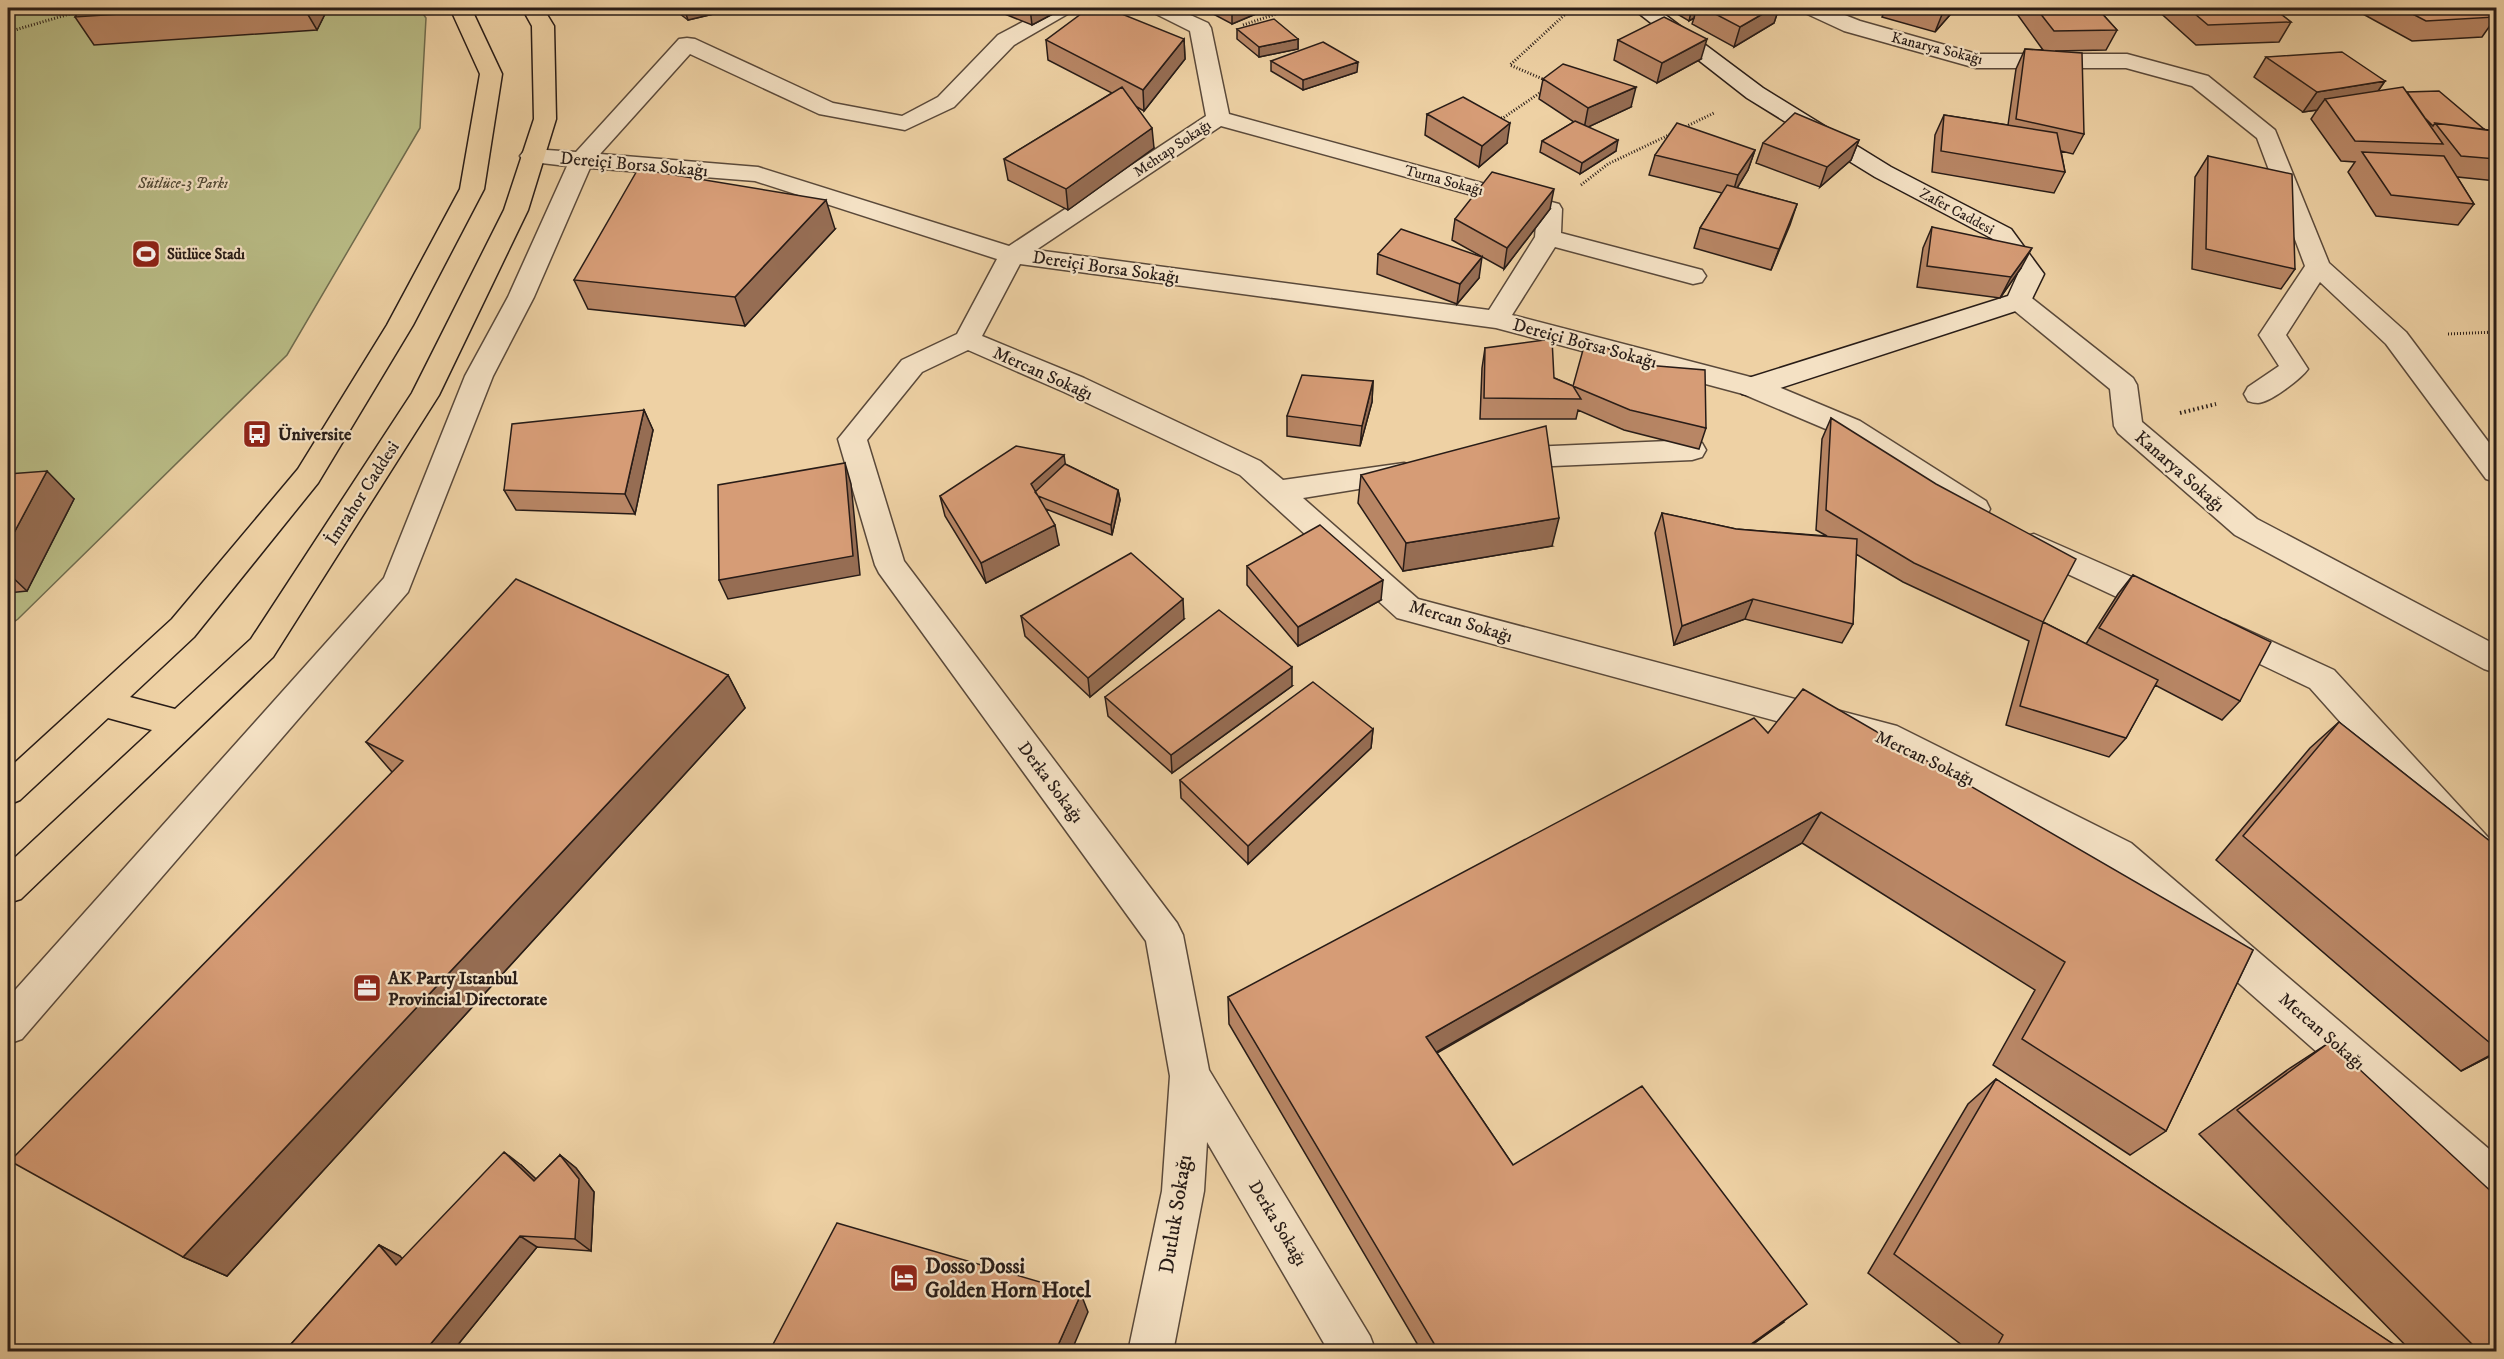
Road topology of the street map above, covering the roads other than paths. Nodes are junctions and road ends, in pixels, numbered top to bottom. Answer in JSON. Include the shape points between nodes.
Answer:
{"nodes":[{"id":1,"x":461,"y":8,"type":"edge"},
{"id":2,"x":533,"y":8,"type":"edge"},
{"id":3,"x":1064,"y":8,"type":"edge"},
{"id":4,"x":1159,"y":8,"type":"edge"},
{"id":5,"x":1643,"y":8,"type":"edge"},
{"id":6,"x":1810,"y":8,"type":"edge"},
{"id":7,"x":1218,"y":118,"type":"junction"},
{"id":8,"x":532,"y":156,"type":"junction"},
{"id":9,"x":582,"y":160,"type":"junction"},
{"id":10,"x":1548,"y":237,"type":"junction"},
{"id":11,"x":1012,"y":255,"type":"junction"},
{"id":12,"x":2318,"y":266,"type":"junction"},
{"id":13,"x":1693,"y":276,"type":"dead end"},
{"id":14,"x":2019,"y":301,"type":"junction"},
{"id":15,"x":1496,"y":319,"type":"junction"},
{"id":16,"x":967,"y":340,"type":"junction"},
{"id":17,"x":1752,"y":387,"type":"junction"},
{"id":18,"x":2258,"y":394,"type":"road end"},
{"id":19,"x":1692,"y":450,"type":"edge"},
{"id":20,"x":1480,"y":461,"type":"edge"},
{"id":21,"x":1434,"y":468,"type":"edge"},
{"id":22,"x":2496,"y":472,"type":"edge"},
{"id":23,"x":1275,"y":492,"type":"junction"},
{"id":24,"x":2496,"y":660,"type":"edge"},
{"id":25,"x":102,"y":703,"type":"junction"},
{"id":26,"x":182,"y":725,"type":"junction"},
{"id":27,"x":8,"y":790,"type":"edge"},
{"id":28,"x":2496,"y":871,"type":"edge"},
{"id":29,"x":8,"y":887,"type":"edge"},
{"id":30,"x":8,"y":1026,"type":"edge"},
{"id":31,"x":1190,"y":1076,"type":"junction"},
{"id":32,"x":2496,"y":1182,"type":"edge"},
{"id":33,"x":1150,"y":1352,"type":"edge"},
{"id":34,"x":1354,"y":1352,"type":"edge"}],
"edges":[{"from":1,"to":25,"type":"main road","via":[[491,74],[472,189],[400,326],[308,476],[183,628]]},
{"from":2,"to":8,"type":"main road","name":"İmrahor Caddesi","via":[[543,26],[545,120]]},
{"from":3,"to":9,"type":"street","via":[[1006,40],[946,102],[905,123],[827,109],[687,44]]},
{"from":4,"to":7,"type":"street","name":"Mehtap Sokağı","via":[[1200,28]]},
{"from":5,"to":14,"type":"street","name":"Zafer Caddesi","via":[[1755,93],[1883,172],[2002,234],[2031,274]]},
{"from":6,"to":12,"type":"street","name":"Kanarya Sokağı","via":[[1852,26],[1976,61],[2127,61],[2200,81],[2267,135]]},
{"from":7,"to":10,"type":"street","name":"Turna Sokağı","via":[[1550,209]]},
{"from":7,"to":11,"type":"street","name":"Mehtap Sokağı"},
{"from":8,"to":9,"type":"street","name":"Dereiçi Borsa Sokağı"},
{"from":8,"to":26,"type":"main road","name":"İmrahor Caddesi","via":[[516,210],[425,395],[262,648]]},
{"from":9,"to":11,"type":"street","name":"Dereiçi Borsa Sokağı","via":[[758,174]]},
{"from":9,"to":30,"type":"street","via":[[520,297],[479,376],[397,584]]},
{"from":10,"to":13,"type":"street"},
{"from":10,"to":15,"type":"street"},
{"from":11,"to":15,"type":"street","name":"Dereiçi Borsa Sokağı"},
{"from":11,"to":16,"type":"street"},
{"from":12,"to":18,"type":"street","via":[[2272,335],[2294,369]]},
{"from":12,"to":22,"type":"street","name":"Kanarya Sokağı","via":[[2396,338]]},
{"from":14,"to":17,"type":"street"},
{"from":14,"to":24,"type":"street","name":"Kanarya Sokağı","via":[[2122,385],[2128,426],[2246,527]]},
{"from":15,"to":17,"type":"street","name":"Dereiçi Borsa Sokağı"},
{"from":16,"to":23,"type":"street","name":"Mercan Sokağı","via":[[1074,385],[1250,468]]},
{"from":16,"to":31,"type":"street","name":"Derka Sokağı","via":[[912,366],[852,439],[890,565],[1164,935]]},
{"from":17,"to":28,"type":"street","name":"Dereiçi Borsa Sokağı","via":[[1850,428],[2003,527],[2322,679]]},
{"from":19,"to":20,"type":"street"},
{"from":21,"to":23,"type":"street"},
{"from":23,"to":32,"type":"street","name":"Mercan Sokağı","via":[[1408,609],[1885,736],[2118,854]]},
{"from":25,"to":26,"type":"main road"},
{"from":25,"to":27,"type":"main road"},
{"from":26,"to":29,"type":"main road","name":"İmrahor Caddesi"},
{"from":31,"to":33,"type":"street","name":"Dutluk Sokağı","via":[[1183,1191]]},
{"from":31,"to":34,"type":"street","name":"Derka Sokağı"}]}
